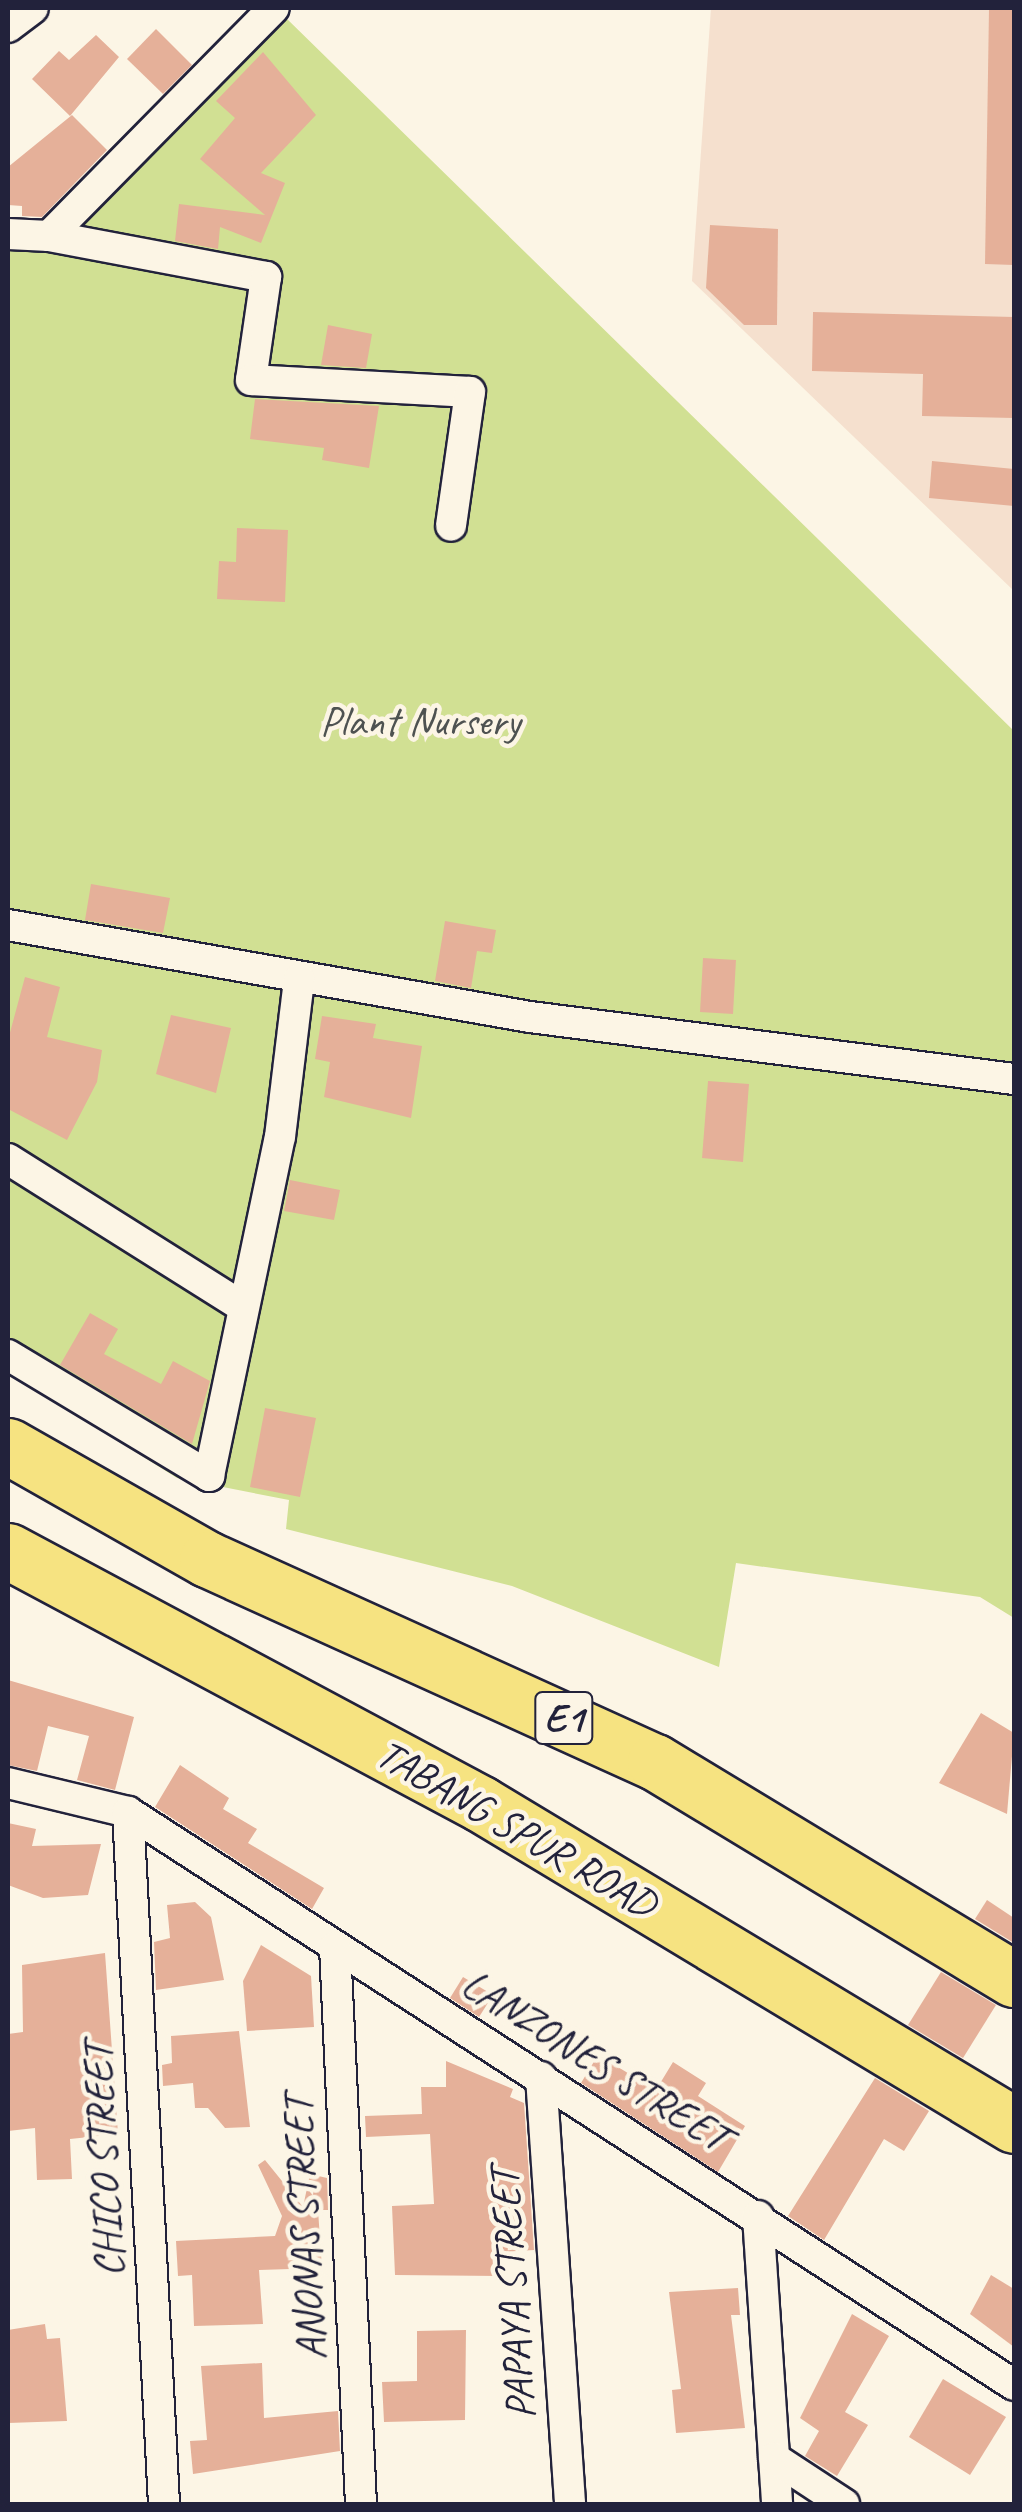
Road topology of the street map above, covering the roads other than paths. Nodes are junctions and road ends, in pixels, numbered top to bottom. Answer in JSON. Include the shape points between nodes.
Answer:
{"nodes":[{"id":1,"x":33,"y":8,"type":"edge"},
{"id":2,"x":256,"y":12,"type":"edge"},
{"id":3,"x":8,"y":27,"type":"edge"},
{"id":4,"x":8,"y":234,"type":"edge"},
{"id":5,"x":49,"y":236,"type":"junction"},
{"id":6,"x":452,"y":526,"type":"dead end"},
{"id":7,"x":8,"y":925,"type":"edge"},
{"id":8,"x":299,"y":979,"type":"junction"},
{"id":9,"x":1014,"y":1079,"type":"edge"},
{"id":10,"x":8,"y":1159,"type":"edge"},
{"id":11,"x":244,"y":1307,"type":"junction"},
{"id":12,"x":8,"y":1355,"type":"edge"},
{"id":13,"x":8,"y":1446,"type":"edge"},
{"id":14,"x":8,"y":1551,"type":"edge"},
{"id":15,"x":8,"y":1783,"type":"edge"},
{"id":16,"x":128,"y":1812,"type":"junction"},
{"id":17,"x":335,"y":1947,"type":"junction"},
{"id":18,"x":1014,"y":1979,"type":"edge"},
{"id":19,"x":541,"y":2077,"type":"junction"},
{"id":20,"x":1014,"y":2125,"type":"edge"},
{"id":21,"x":758,"y":2216,"type":"junction"},
{"id":22,"x":1014,"y":2385,"type":"edge"},
{"id":23,"x":774,"y":2458,"type":"junction"},
{"id":24,"x":164,"y":2504,"type":"edge"},
{"id":25,"x":360,"y":2504,"type":"edge"},
{"id":26,"x":570,"y":2504,"type":"edge"},
{"id":27,"x":777,"y":2504,"type":"edge"},
{"id":28,"x":844,"y":2504,"type":"edge"}],
"edges":[{"from":1,"to":3,"type":"street"},
{"from":2,"to":5,"type":"street"},
{"from":4,"to":5,"type":"street"},
{"from":5,"to":6,"type":"street","via":[[266,277],[252,380],[470,392]]},
{"from":7,"to":8,"type":"street"},
{"from":8,"to":9,"type":"street","via":[[835,1063]]},
{"from":8,"to":11,"type":"street","via":[[280,1137]]},
{"from":10,"to":11,"type":"street"},
{"from":11,"to":12,"type":"street","via":[[209,1476]]},
{"from":13,"to":18,"type":"highway","number":"E1","via":[[207,1559],[655,1762]]},
{"from":14,"to":20,"type":"highway","name":"TABANG SPUR ROAD","via":[[481,1804]]},
{"from":15,"to":16,"type":"street","name":"LANZONES STREET"},
{"from":16,"to":17,"type":"street","name":"LANZONES STREET"},
{"from":16,"to":24,"type":"street","name":"CHICO STREET"},
{"from":17,"to":19,"type":"street","name":"LANZONES STREET"},
{"from":17,"to":25,"type":"street","name":"ANONAS STREET"},
{"from":19,"to":21,"type":"street","name":"LANZONES STREET"},
{"from":19,"to":26,"type":"street","name":"PAPAYA STREET"},
{"from":21,"to":22,"type":"street","name":"LANZONES STREET"},
{"from":21,"to":23,"type":"street"},
{"from":23,"to":27,"type":"street"},
{"from":23,"to":28,"type":"street"}]}
